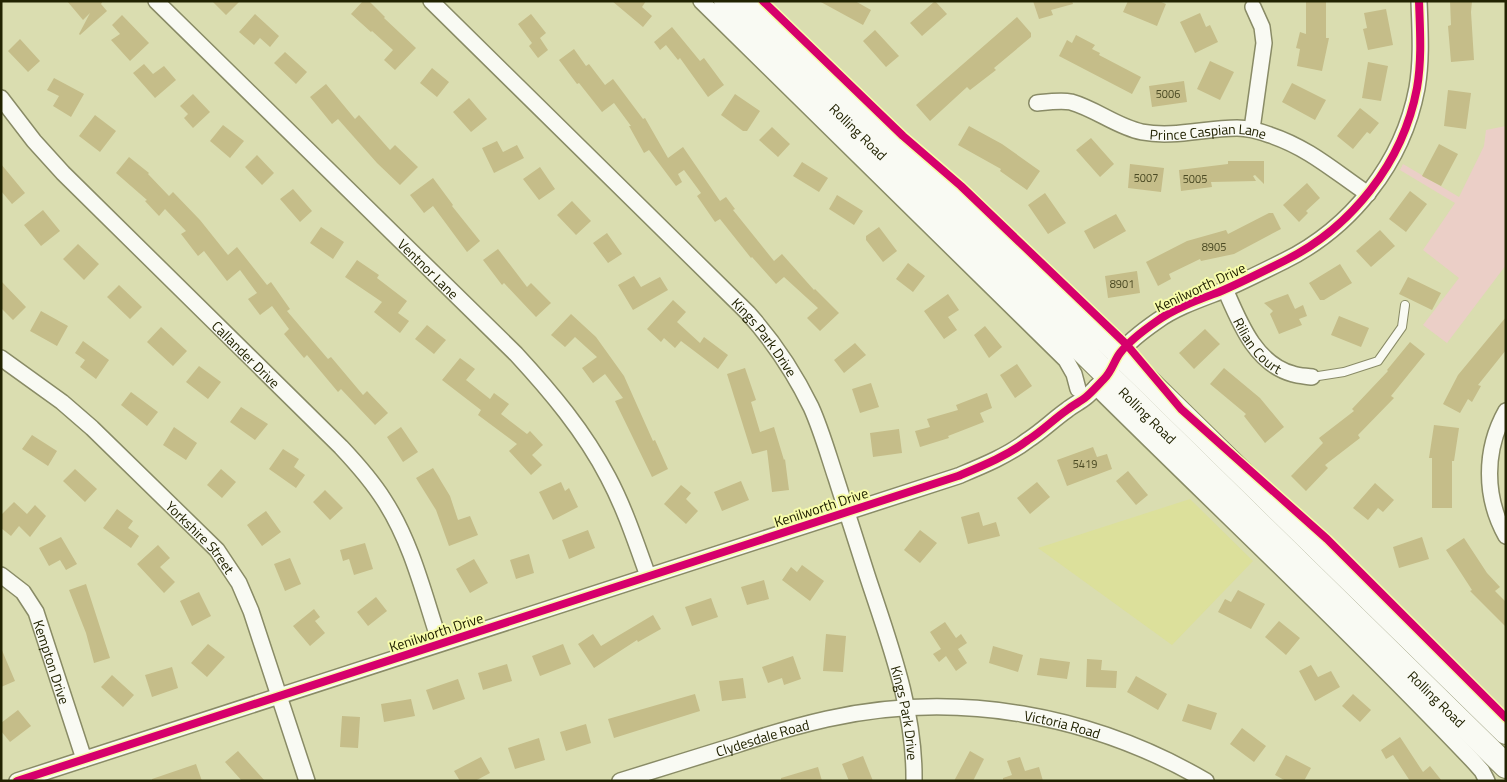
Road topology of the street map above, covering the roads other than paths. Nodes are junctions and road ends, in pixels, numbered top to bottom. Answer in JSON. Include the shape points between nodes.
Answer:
{"nodes":[{"id":1,"x":156,"y":1,"type":"edge"},
{"id":2,"x":431,"y":1,"type":"edge"},
{"id":3,"x":701,"y":1,"type":"edge"},
{"id":4,"x":726,"y":1,"type":"edge"},
{"id":5,"x":750,"y":1,"type":"edge"},
{"id":6,"x":1418,"y":1,"type":"edge"},
{"id":7,"x":1253,"y":7,"type":"dead end"},
{"id":8,"x":1,"y":98,"type":"edge"},
{"id":9,"x":1037,"y":103,"type":"dead end"},
{"id":10,"x":1252,"y":129,"type":"junction"},
{"id":11,"x":1368,"y":194,"type":"junction"},
{"id":12,"x":1225,"y":289,"type":"junction"},
{"id":13,"x":1405,"y":305,"type":"dead end"},
{"id":14,"x":1120,"y":354,"type":"junction"},
{"id":15,"x":1,"y":358,"type":"edge"},
{"id":16,"x":1101,"y":376,"type":"junction"},
{"id":17,"x":1312,"y":377,"type":"joint"},
{"id":18,"x":1078,"y":389,"type":"junction"},
{"id":19,"x":1067,"y":410,"type":"junction"},
{"id":20,"x":1506,"y":411,"type":"edge"},
{"id":21,"x":847,"y":512,"type":"junction"},
{"id":22,"x":1506,"y":536,"type":"edge"},
{"id":23,"x":1,"y":575,"type":"edge"},
{"id":24,"x":648,"y":576,"type":"junction"},
{"id":25,"x":1370,"y":633,"type":"junction"},
{"id":26,"x":440,"y":643,"type":"junction"},
{"id":27,"x":1398,"y":683,"type":"junction"},
{"id":28,"x":279,"y":696,"type":"junction"},
{"id":29,"x":908,"y":709,"type":"junction"},
{"id":30,"x":1506,"y":732,"type":"edge"},
{"id":31,"x":84,"y":759,"type":"junction"},
{"id":32,"x":1506,"y":766,"type":"edge"},
{"id":33,"x":16,"y":781,"type":"edge"},
{"id":34,"x":307,"y":781,"type":"edge"},
{"id":35,"x":620,"y":781,"type":"edge"},
{"id":36,"x":914,"y":781,"type":"edge"},
{"id":37,"x":1206,"y":781,"type":"edge"},
{"id":38,"x":1487,"y":781,"type":"edge"}],
"edges":[{"from":1,"to":24,"type":"street","name":"Ventnor Lane","via":[[516,354],[552,394],[586,439],[608,477]]},
{"from":2,"to":21,"type":"street","name":"Kings Park Drive","via":[[768,335],[811,407]]},
{"from":3,"to":18,"type":"street","name":"Rolling Road","via":[[1066,360]]},
{"from":4,"to":16,"type":"main road","name":"Rolling Road"},
{"from":5,"to":14,"type":"main road","name":"Rolling Road"},
{"from":6,"to":11,"type":"street","name":"Kenilworth Drive","via":[[1420,66],[1409,118],[1397,148]]},
{"from":7,"to":10,"type":"street","via":[[1262,27],[1264,43]]},
{"from":8,"to":26,"type":"street","name":"Callander Drive","via":[[63,173],[366,474],[404,536]]},
{"from":9,"to":10,"type":"street","name":"Prince Caspian Lane","via":[[1070,102],[1127,128],[1152,134]]},
{"from":10,"to":11,"type":"street","name":"Prince Caspian Lane","via":[[1310,152]]},
{"from":11,"to":12,"type":"street","name":"Kenilworth Drive","via":[[1316,243]]},
{"from":12,"to":14,"type":"street","name":"Kenilworth Drive","via":[[1159,319]]},
{"from":12,"to":17,"type":"street","name":"Rilian Court","via":[[1243,329],[1259,351],[1274,366],[1292,374]]},
{"from":13,"to":17,"type":"lane","via":[[1402,327],[1378,361],[1344,372]]},
{"from":14,"to":16,"type":"street","name":"Kenilworth Drive"},
{"from":14,"to":30,"type":"main road","name":"Rolling Road"},
{"from":15,"to":28,"type":"street","name":"Yorkshire Street","via":[[92,428],[217,550],[239,583],[251,611]]},
{"from":16,"to":18,"type":"street","name":"Kenilworth Drive"},
{"from":16,"to":19,"type":"street","name":"Kenilworth Drive","via":[[1085,398]]},
{"from":16,"to":25,"type":"main road","name":"Rolling Road"},
{"from":16,"to":27,"type":"street","name":"Rolling Road","via":[[1224,514]]},
{"from":18,"to":19,"type":"street","name":"Kenilworth Drive"},
{"from":19,"to":21,"type":"street","name":"Kenilworth Drive","via":[[1028,441],[983,466]]},
{"from":20,"to":22,"type":"street","via":[[1493,442],[1489,469],[1494,509]]},
{"from":21,"to":24,"type":"street","name":"Kenilworth Drive"},
{"from":21,"to":29,"type":"street","name":"Kings Park Drive"},
{"from":23,"to":31,"type":"street","name":"Kempton Drive","via":[[23,592],[36,612]]},
{"from":24,"to":26,"type":"street","name":"Kenilworth Drive"},
{"from":25,"to":27,"type":"main road"},
{"from":25,"to":32,"type":"main road","name":"Rolling Road"},
{"from":26,"to":28,"type":"street","name":"Kenilworth Drive"},
{"from":27,"to":38,"type":"street","name":"Rolling Road","via":[[1474,762]]},
{"from":28,"to":31,"type":"street","name":"Kenilworth Drive"},
{"from":28,"to":34,"type":"street","name":"Yorkshire Street"},
{"from":29,"to":35,"type":"street","name":"Clydesdale Road","via":[[868,711],[810,723]]},
{"from":29,"to":36,"type":"street","name":"Kings Park Drive"},
{"from":29,"to":37,"type":"street","name":"Victoria Road","via":[[986,709],[1062,722],[1126,742]]},
{"from":31,"to":33,"type":"street","name":"Kenilworth Drive"}]}
